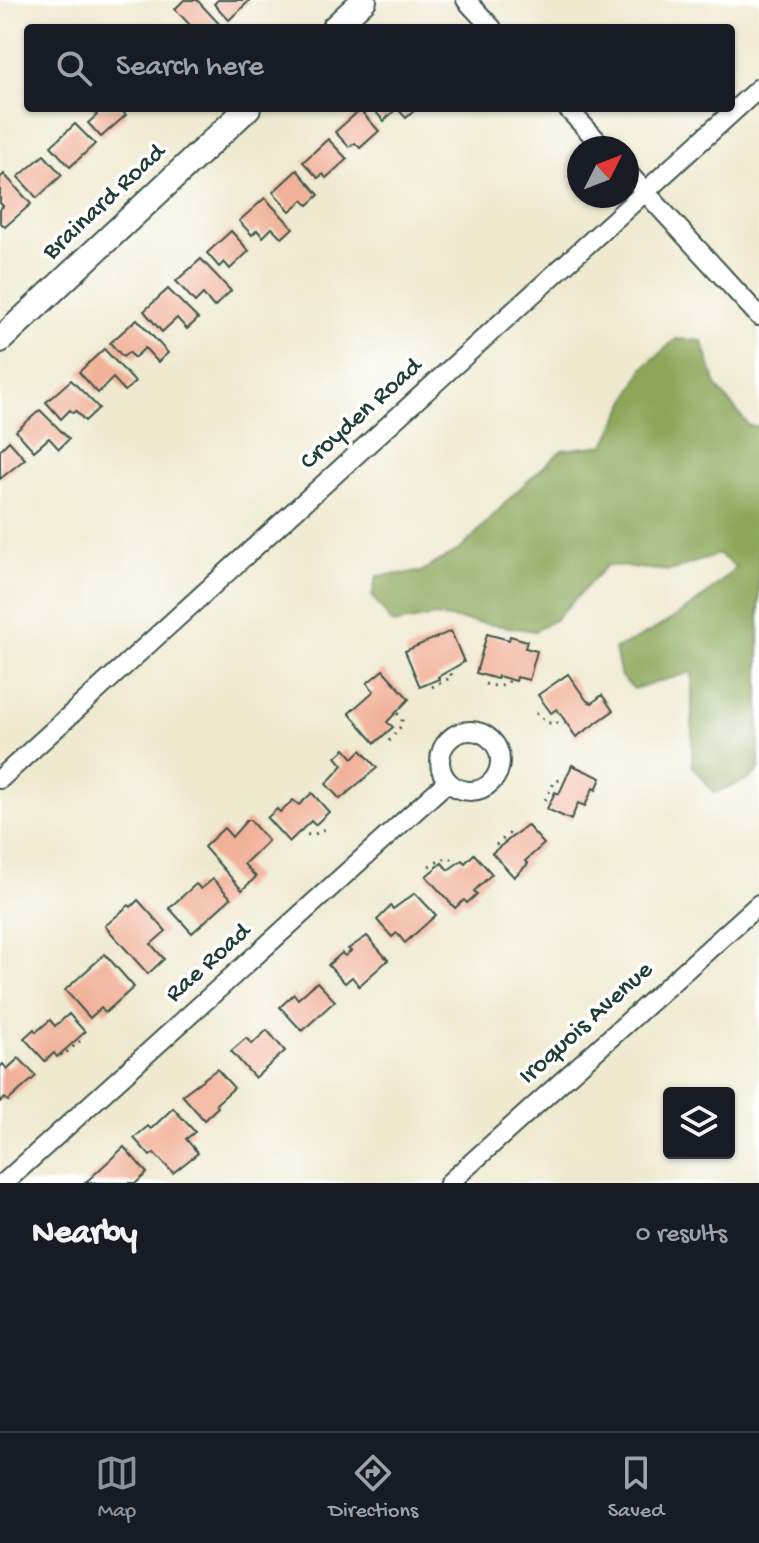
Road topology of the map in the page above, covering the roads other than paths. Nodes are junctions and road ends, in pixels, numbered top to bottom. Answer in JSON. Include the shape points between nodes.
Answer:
{"nodes":[{"id":1,"x":364,"y":0,"type":"edge"},
{"id":2,"x":466,"y":0,"type":"edge"},
{"id":3,"x":338,"y":24,"type":"edge"},
{"id":4,"x":488,"y":24,"type":"edge"},
{"id":5,"x":759,"y":88,"type":"edge"},
{"id":6,"x":735,"y":110,"type":"edge"},
{"id":7,"x":244,"y":112,"type":"edge"},
{"id":8,"x":571,"y":112,"type":"edge"},
{"id":9,"x":733,"y":112,"type":"edge"},
{"id":10,"x":593,"y":136,"type":"edge"},
{"id":11,"x":639,"y":185,"type":"edge"},
{"id":12,"x":646,"y":192,"type":"junction"},
{"id":13,"x":759,"y":316,"type":"edge"},
{"id":14,"x":0,"y":340,"type":"edge"},
{"id":15,"x":0,"y":779,"type":"edge"},
{"id":16,"x":447,"y":782,"type":"dead end"},
{"id":17,"x":759,"y":904,"type":"edge"},
{"id":18,"x":4,"y":1183,"type":"edge"},
{"id":19,"x":449,"y":1183,"type":"edge"}],
"edges":[{"from":1,"to":3,"type":"street"},
{"from":2,"to":4,"type":"street"},
{"from":5,"to":6,"type":"street","name":"Croyden Road"},
{"from":7,"to":14,"type":"street","name":"Brainard Road"},
{"from":8,"to":10,"type":"street"},
{"from":9,"to":12,"type":"street","name":"Croyden Road"},
{"from":11,"to":12,"type":"street"},
{"from":12,"to":13,"type":"street"},
{"from":12,"to":15,"type":"street","name":"Croyden Road"},
{"from":16,"to":18,"type":"street","name":"Rae Road"},
{"from":17,"to":19,"type":"street","name":"Iroquois Avenue"}]}
